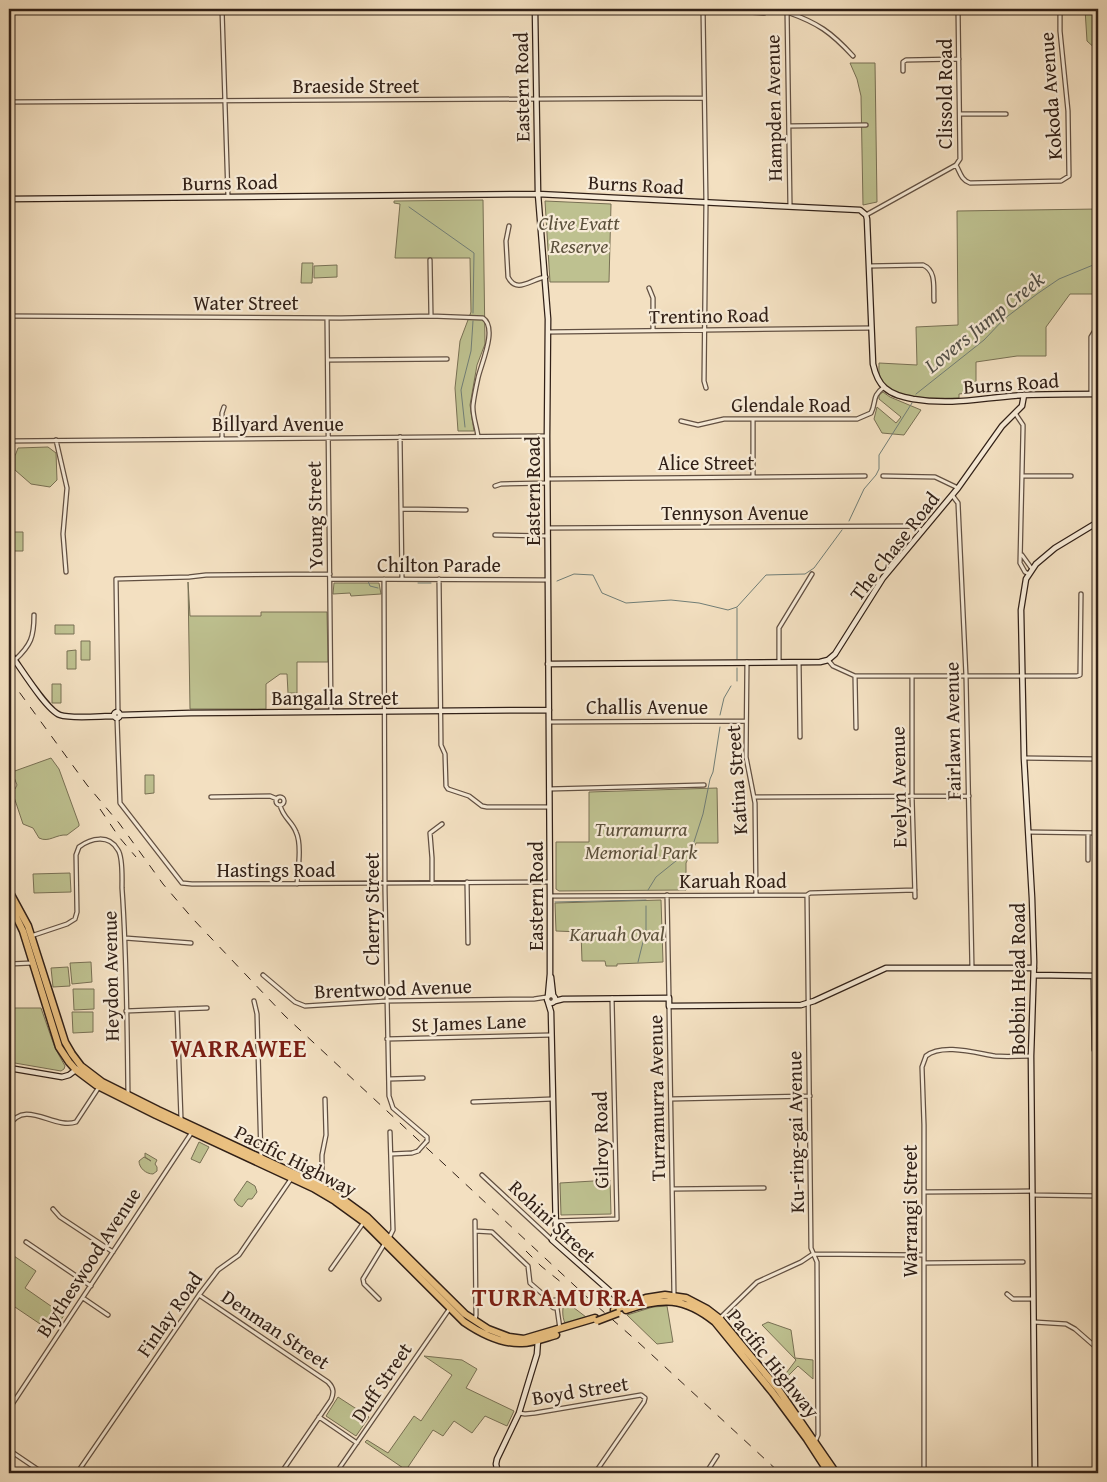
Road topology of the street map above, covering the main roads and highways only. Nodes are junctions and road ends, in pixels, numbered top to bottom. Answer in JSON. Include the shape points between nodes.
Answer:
{"nodes":[{"id":1,"x":535,"y":9,"type":"edge"},
{"id":2,"x":538,"y":194,"type":"junction"},
{"id":3,"x":9,"y":199,"type":"edge"},
{"id":4,"x":1098,"y":394,"type":"edge"},
{"id":5,"x":1024,"y":395,"type":"junction"},
{"id":6,"x":1098,"y":522,"type":"edge"},
{"id":7,"x":9,"y":652,"type":"edge"},
{"id":8,"x":548,"y":664,"type":"junction"},
{"id":9,"x":549,"y":710,"type":"junction"},
{"id":10,"x":9,"y":891,"type":"edge"},
{"id":11,"x":9,"y":902,"type":"edge"},
{"id":12,"x":28,"y":937,"type":"junction"},
{"id":13,"x":1034,"y":968,"type":"junction"},
{"id":14,"x":1034,"y":975,"type":"junction"},
{"id":15,"x":1096,"y":976,"type":"edge"},
{"id":16,"x":669,"y":998,"type":"joint"},
{"id":17,"x":551,"y":999,"type":"junction"},
{"id":18,"x":9,"y":1068,"type":"edge"},
{"id":19,"x":78,"y":1068,"type":"junction"},
{"id":20,"x":180,"y":1123,"type":"junction"},
{"id":21,"x":388,"y":1240,"type":"junction"},
{"id":22,"x":552,"y":1240,"type":"joint"},
{"id":23,"x":674,"y":1298,"type":"junction"},
{"id":24,"x":620,"y":1310,"type":"junction"},
{"id":25,"x":596,"y":1320,"type":"junction"},
{"id":26,"x":472,"y":1324,"type":"junction"},
{"id":27,"x":537,"y":1338,"type":"junction"},
{"id":28,"x":498,"y":1473,"type":"edge"},
{"id":29,"x":829,"y":1473,"type":"edge"},
{"id":30,"x":836,"y":1473,"type":"edge"},
{"id":31,"x":1035,"y":1473,"type":"edge"}],
"edges":[{"from":1,"to":2,"type":"main road","name":"Eastern Road"},
{"from":2,"to":3,"type":"main road","name":"Burns Road"},
{"from":2,"to":5,"type":"main road","name":"Burns Road","via":[[860,210],[866,215],[873,364],[884,387],[901,396],[945,402]]},
{"from":2,"to":8,"type":"main road","name":"Eastern Road","via":[[548,332]]},
{"from":4,"to":5,"type":"main road","name":"Burns Road"},
{"from":5,"to":8,"type":"main road","name":"The Chase Road","via":[[1022,406],[1002,426],[958,488],[883,578],[828,660]]},
{"from":6,"to":13,"type":"main road","name":"Bobbin Head Road","via":[[1055,548],[1030,571],[1024,587],[1021,610],[1024,758]]},
{"from":7,"to":9,"type":"main road","name":"Bangalla Street","via":[[55,712],[66,716]]},
{"from":8,"to":9,"type":"main road","name":"Eastern Road"},
{"from":9,"to":17,"type":"main road","name":"Eastern Road"},
{"from":10,"to":12,"type":"highway","name":"Pacific Highway","via":[[28,926]]},
{"from":11,"to":12,"type":"highway","name":"Pacific Highway"},
{"from":12,"to":19,"type":"highway","name":"Pacific Highway","via":[[62,1034]]},
{"from":12,"to":19,"type":"highway","name":"Pacific Highway","via":[[59,1047],[69,1062]]},
{"from":13,"to":14,"type":"main road","name":"Bobbin Head Road"},
{"from":13,"to":16,"type":"main road","name":"Turramurra Avenue","via":[[886,968],[801,1006],[669,1006]]},
{"from":14,"to":15,"type":"main road"},
{"from":14,"to":31,"type":"main road","name":"Bobbin Head Road","via":[[1031,1056]]},
{"from":16,"to":17,"type":"main road","name":"Brentwood Avenue"},
{"from":17,"to":22,"type":"main road","name":"Eastern Road","via":[[556,1221],[556,1234]]},
{"from":18,"to":19,"type":"main road","via":[[62,1076]]},
{"from":19,"to":20,"type":"highway","name":"Pacific Highway"},
{"from":19,"to":20,"type":"highway","name":"Pacific Highway","via":[[100,1086]]},
{"from":20,"to":21,"type":"highway","name":"Pacific Highway","via":[[192,1132],[336,1201]]},
{"from":20,"to":21,"type":"highway","name":"Pacific Highway","via":[[320,1186],[367,1217]]},
{"from":21,"to":26,"type":"highway","name":"Pacific Highway"},
{"from":21,"to":26,"type":"highway","name":"Pacific Highway","via":[[450,1308]]},
{"from":22,"to":24,"type":"main road","name":"Rohini Street","via":[[620,1300]]},
{"from":23,"to":24,"type":"highway","name":"Pacific Highway"},
{"from":23,"to":29,"type":"highway","name":"Pacific Highway","via":[[715,1322],[774,1392]]},
{"from":23,"to":30,"type":"highway","name":"Pacific Highway","via":[[686,1298],[702,1305],[720,1319],[778,1389]]},
{"from":24,"to":25,"type":"highway","name":"Pacific Highway","bridge":true},
{"from":25,"to":27,"type":"highway","name":"Pacific Highway"},
{"from":25,"to":27,"type":"highway","name":"Pacific Highway"},
{"from":26,"to":27,"type":"highway","name":"Pacific Highway","via":[[486,1335],[508,1342],[521,1343]]},
{"from":27,"to":28,"type":"main road","via":[[537,1354],[519,1413],[497,1459]]}]}
